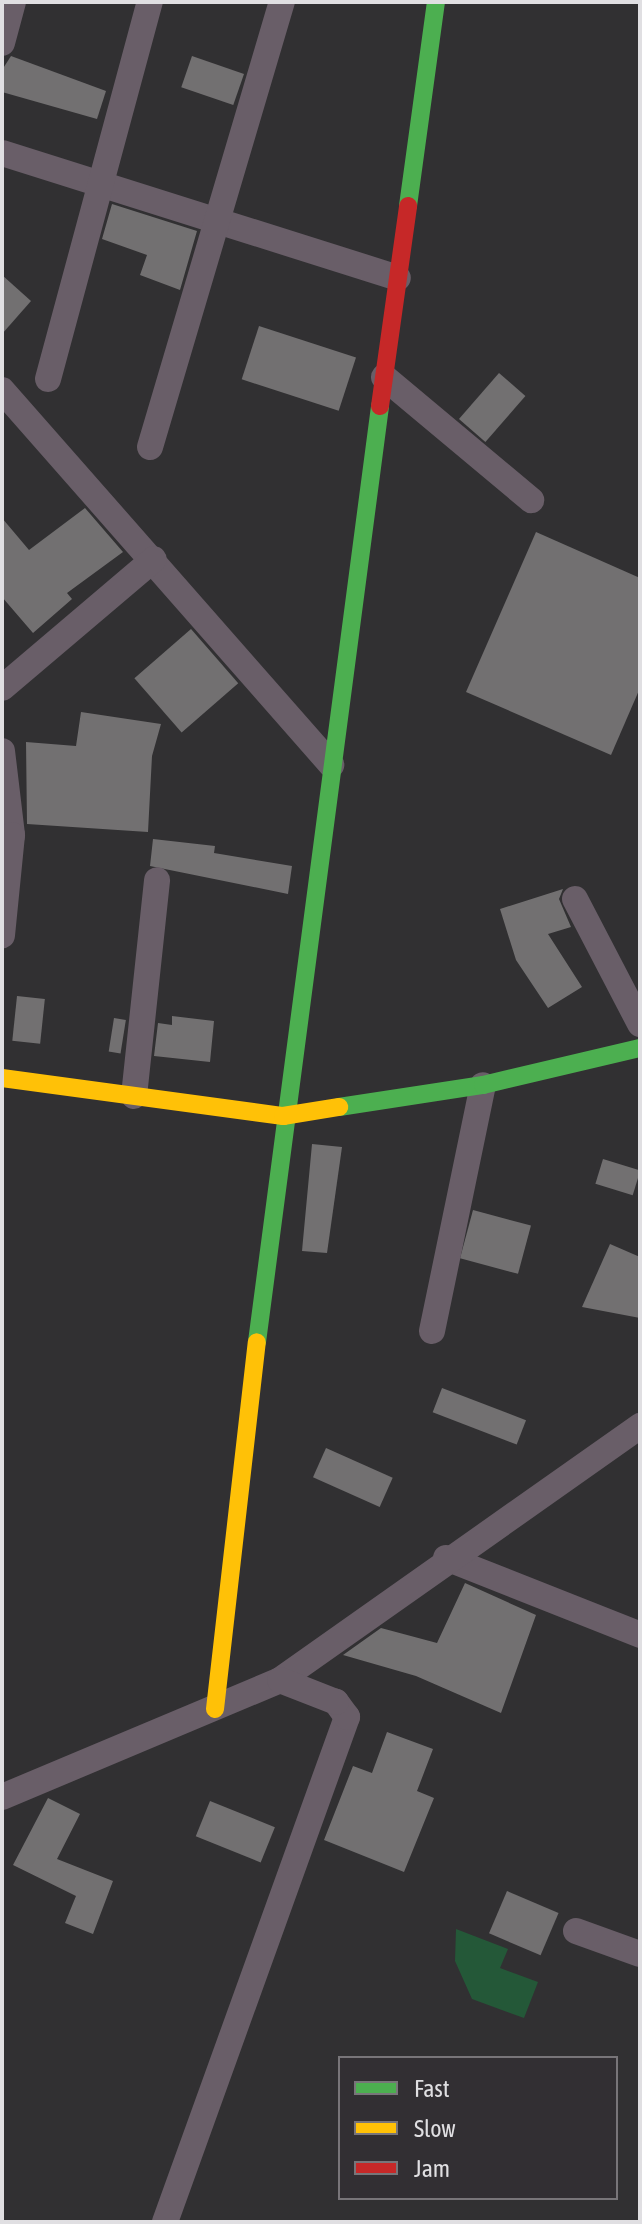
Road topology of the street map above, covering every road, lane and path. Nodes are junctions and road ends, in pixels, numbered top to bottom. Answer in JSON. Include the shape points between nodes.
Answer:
{"nodes":[{"id":1,"x":13,"y":2,"type":"edge"},
{"id":2,"x":150,"y":2,"type":"edge"},
{"id":3,"x":282,"y":2,"type":"edge"},
{"id":4,"x":436,"y":2,"type":"edge"},
{"id":5,"x":2,"y":43,"type":"edge"},
{"id":6,"x":2,"y":153,"type":"edge"},
{"id":7,"x":101,"y":181,"type":"junction"},
{"id":8,"x":219,"y":222,"type":"junction"},
{"id":9,"x":398,"y":278,"type":"junction"},
{"id":10,"x":384,"y":377,"type":"junction"},
{"id":11,"x":48,"y":379,"type":"dead end"},
{"id":12,"x":2,"y":390,"type":"edge"},
{"id":13,"x":150,"y":447,"type":"dead end"},
{"id":14,"x":531,"y":500,"type":"dead end"},
{"id":15,"x":154,"y":559,"type":"junction"},
{"id":16,"x":2,"y":688,"type":"edge"},
{"id":17,"x":2,"y":751,"type":"edge"},
{"id":18,"x":331,"y":765,"type":"junction"},
{"id":19,"x":157,"y":880,"type":"dead end"},
{"id":20,"x":575,"y":899,"type":"dead end"},
{"id":21,"x":2,"y":936,"type":"edge"},
{"id":22,"x":640,"y":1024,"type":"edge"},
{"id":23,"x":640,"y":1048,"type":"edge"},
{"id":24,"x":2,"y":1078,"type":"edge"},
{"id":25,"x":483,"y":1085,"type":"junction"},
{"id":26,"x":134,"y":1096,"type":"junction"},
{"id":27,"x":283,"y":1116,"type":"junction"},
{"id":28,"x":432,"y":1331,"type":"dead end"},
{"id":29,"x":640,"y":1426,"type":"edge"},
{"id":30,"x":446,"y":1558,"type":"junction"},
{"id":31,"x":640,"y":1635,"type":"edge"},
{"id":32,"x":280,"y":1680,"type":"junction"},
{"id":33,"x":215,"y":1709,"type":"junction"},
{"id":34,"x":2,"y":1797,"type":"edge"},
{"id":35,"x":576,"y":1931,"type":"dead end"},
{"id":36,"x":640,"y":1954,"type":"edge"},
{"id":37,"x":165,"y":2222,"type":"edge"}],
"edges":[{"from":1,"to":5,"type":"street"},
{"from":2,"to":7,"type":"street"},
{"from":3,"to":8,"type":"street"},
{"from":4,"to":9,"type":"street"},
{"from":6,"to":7,"type":"street"},
{"from":7,"to":8,"type":"street"},
{"from":7,"to":11,"type":"street"},
{"from":8,"to":9,"type":"street"},
{"from":8,"to":13,"type":"street"},
{"from":9,"to":10,"type":"street"},
{"from":10,"to":14,"type":"street"},
{"from":10,"to":18,"type":"street"},
{"from":12,"to":15,"type":"street"},
{"from":15,"to":16,"type":"street"},
{"from":15,"to":18,"type":"street"},
{"from":17,"to":21,"type":"street","via":[[12,835]]},
{"from":18,"to":27,"type":"street"},
{"from":19,"to":26,"type":"street"},
{"from":20,"to":22,"type":"street"},
{"from":23,"to":25,"type":"street"},
{"from":24,"to":26,"type":"street"},
{"from":25,"to":27,"type":"street"},
{"from":25,"to":28,"type":"street"},
{"from":26,"to":27,"type":"street"},
{"from":27,"to":33,"type":"street"},
{"from":29,"to":30,"type":"street"},
{"from":30,"to":31,"type":"street"},
{"from":30,"to":32,"type":"street"},
{"from":32,"to":33,"type":"street"},
{"from":32,"to":37,"type":"street","via":[[336,1702],[347,1717]]},
{"from":33,"to":34,"type":"street"},
{"from":35,"to":36,"type":"street"}]}
